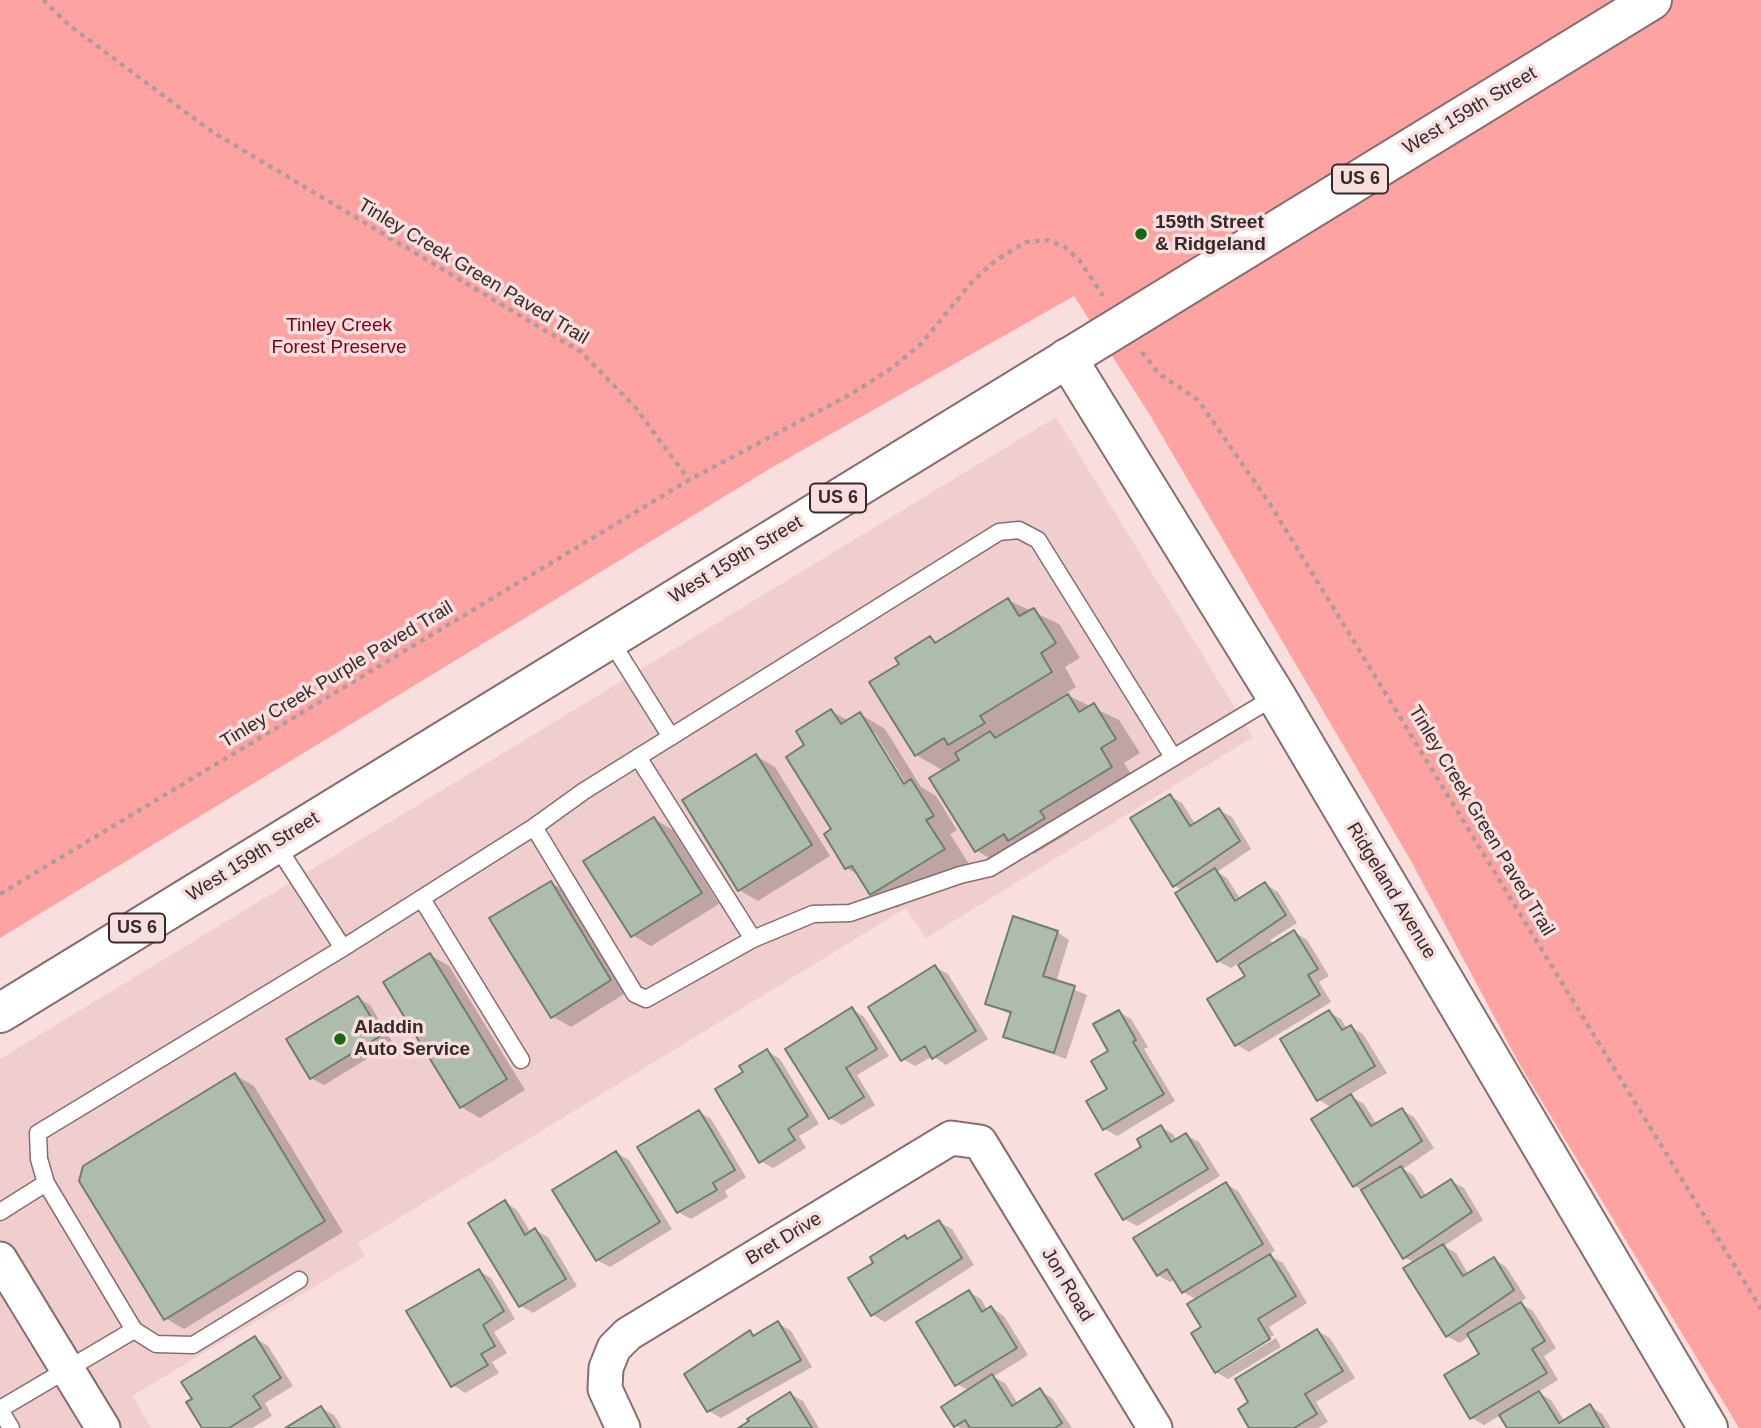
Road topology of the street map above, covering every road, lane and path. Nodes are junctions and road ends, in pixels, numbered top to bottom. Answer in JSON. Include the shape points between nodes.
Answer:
{"nodes":[{"id":1,"x":43,"y":0,"type":"edge"},
{"id":2,"x":1652,"y":0,"type":"edge"},
{"id":3,"x":1094,"y":282,"type":"dead end"},
{"id":4,"x":1068,"y":358,"type":"junction"},
{"id":5,"x":1153,"y":368,"type":"dead end"},
{"id":6,"x":689,"y":480,"type":"junction"},
{"id":7,"x":609,"y":638,"type":"junction"},
{"id":8,"x":1276,"y":696,"type":"junction"},
{"id":9,"x":671,"y":737,"type":"junction"},
{"id":10,"x":638,"y":757,"type":"junction"},
{"id":11,"x":1173,"y":757,"type":"junction"},
{"id":12,"x":534,"y":827,"type":"junction"},
{"id":13,"x":275,"y":843,"type":"junction"},
{"id":14,"x":0,"y":894,"type":"edge"},
{"id":15,"x":422,"y":899,"type":"junction"},
{"id":16,"x":753,"y":939,"type":"junction"},
{"id":17,"x":343,"y":948,"type":"junction"},
{"id":18,"x":0,"y":1013,"type":"edge"},
{"id":19,"x":521,"y":1060,"type":"dead end"},
{"id":20,"x":980,"y":1142,"type":"joint"},
{"id":21,"x":46,"y":1183,"type":"junction"},
{"id":22,"x":0,"y":1212,"type":"edge"},
{"id":23,"x":0,"y":1259,"type":"edge"},
{"id":24,"x":299,"y":1280,"type":"dead end"},
{"id":25,"x":1761,"y":1309,"type":"edge"},
{"id":26,"x":134,"y":1330,"type":"junction"},
{"id":27,"x":67,"y":1369,"type":"junction"},
{"id":28,"x":0,"y":1410,"type":"edge"},
{"id":29,"x":95,"y":1422,"type":"edge"},
{"id":30,"x":11,"y":1428,"type":"edge"},
{"id":31,"x":623,"y":1428,"type":"edge"},
{"id":32,"x":1155,"y":1428,"type":"edge"},
{"id":33,"x":1708,"y":1428,"type":"edge"}],
"edges":[{"from":1,"to":6,"type":"path","name":"Tinley Creek Green Paved Trail","via":[[69,25],[211,131],[581,352],[635,407]]},
{"from":2,"to":4,"type":"main road","name":"West 159th Street","number":"US 6"},
{"from":3,"to":6,"type":"path","via":[[1065,247],[1048,240],[1026,242],[979,275],[921,344],[892,368]]},
{"from":4,"to":7,"type":"main road","name":"West 159th Street","number":"US 6"},
{"from":4,"to":8,"type":"main road","name":"Ridgeland Avenue"},
{"from":5,"to":25,"type":"path","name":"Tinley Creek Green Paved Trail","via":[[1198,400],[1270,504]]},
{"from":6,"to":14,"type":"path","name":"Tinley Creek Purple Paved Trail"},
{"from":7,"to":9,"type":"lane"},
{"from":7,"to":13,"type":"main road","name":"West 159th Street","number":"US 6"},
{"from":8,"to":11,"type":"lane"},
{"from":8,"to":33,"type":"main road","name":"Ridgeland Avenue"},
{"from":9,"to":10,"type":"lane"},
{"from":9,"to":11,"type":"lane","via":[[999,533],[1019,530],[1038,540]]},
{"from":10,"to":12,"type":"lane"},
{"from":10,"to":16,"type":"lane"},
{"from":11,"to":16,"type":"lane","via":[[990,868],[850,913],[813,914]]},
{"from":12,"to":15,"type":"lane"},
{"from":12,"to":16,"type":"lane","via":[[635,994],[646,999]]},
{"from":13,"to":17,"type":"lane"},
{"from":13,"to":18,"type":"main road","name":"West 159th Street","number":"US 6"},
{"from":15,"to":17,"type":"lane"},
{"from":15,"to":19,"type":"lane"},
{"from":17,"to":21,"type":"lane","via":[[38,1133],[38,1159]]},
{"from":20,"to":31,"type":"street","name":"Bret Drive","via":[[951,1138],[928,1150],[628,1334],[614,1348],[606,1368],[608,1400]]},
{"from":20,"to":32,"type":"street","name":"Jon Road"},
{"from":21,"to":22,"type":"lane"},
{"from":21,"to":26,"type":"lane"},
{"from":23,"to":27,"type":"street"},
{"from":24,"to":26,"type":"lane","via":[[193,1345],[156,1344]]},
{"from":26,"to":27,"type":"lane"},
{"from":27,"to":28,"type":"lane"},
{"from":27,"to":29,"type":"street"},
{"from":28,"to":30,"type":"lane"}]}
